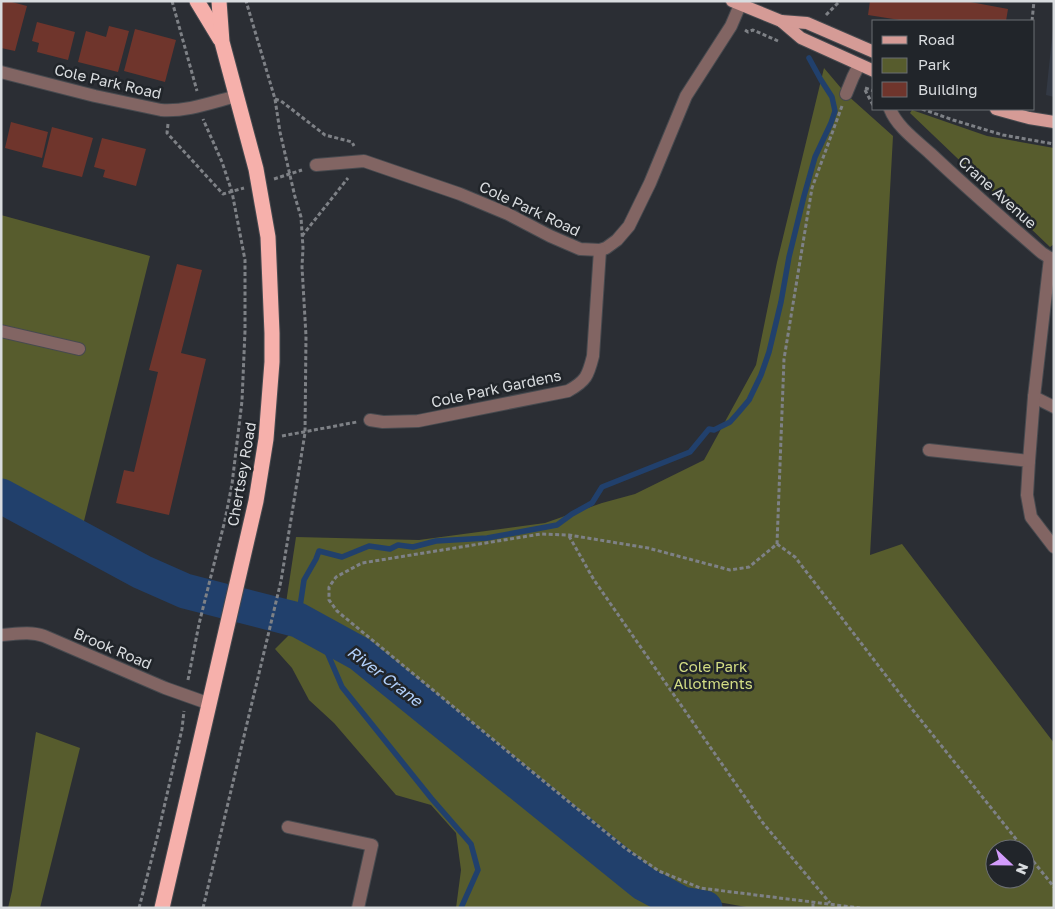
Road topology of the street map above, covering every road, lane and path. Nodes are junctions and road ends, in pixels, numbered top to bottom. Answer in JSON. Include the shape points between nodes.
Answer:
{"nodes":[{"id":1,"x":172,"y":1,"type":"edge"},
{"id":2,"x":197,"y":1,"type":"edge"},
{"id":3,"x":219,"y":1,"type":"edge"},
{"id":4,"x":246,"y":1,"type":"edge"},
{"id":5,"x":840,"y":1,"type":"edge"},
{"id":6,"x":1034,"y":1,"type":"edge"},
{"id":7,"x":736,"y":3,"type":"edge"},
{"id":8,"x":824,"y":18,"type":"dead end"},
{"id":9,"x":1032,"y":20,"type":"edge"},
{"id":10,"x":781,"y":21,"type":"junction"},
{"id":11,"x":748,"y":32,"type":"dead end"},
{"id":12,"x":780,"y":41,"type":"dead end"},
{"id":13,"x":222,"y":42,"type":"junction"},
{"id":14,"x":872,"y":51,"type":"edge"},
{"id":15,"x":859,"y":65,"type":"junction"},
{"id":16,"x":872,"y":71,"type":"edge"},
{"id":17,"x":1,"y":72,"type":"edge"},
{"id":18,"x":863,"y":87,"type":"dead end"},
{"id":19,"x":872,"y":90,"type":"edge"},
{"id":20,"x":198,"y":94,"type":"dead end"},
{"id":21,"x":846,"y":94,"type":"joint"},
{"id":22,"x":237,"y":96,"type":"junction"},
{"id":23,"x":275,"y":98,"type":"junction"},
{"id":24,"x":890,"y":110,"type":"edge"},
{"id":25,"x":925,"y":110,"type":"edge"},
{"id":26,"x":1000,"y":110,"type":"edge"},
{"id":27,"x":202,"y":118,"type":"dead end"},
{"id":28,"x":168,"y":121,"type":"dead end"},
{"id":29,"x":1054,"y":122,"type":"edge"},
{"id":30,"x":1054,"y":144,"type":"edge"},
{"id":31,"x":361,"y":162,"type":"junction"},
{"id":32,"x":316,"y":165,"type":"dead end"},
{"id":33,"x":298,"y":172,"type":"dead end"},
{"id":34,"x":290,"y":174,"type":"junction"},
{"id":35,"x":273,"y":180,"type":"dead end"},
{"id":36,"x":238,"y":190,"type":"dead end"},
{"id":37,"x":232,"y":192,"type":"junction"},
{"id":38,"x":301,"y":236,"type":"junction"},
{"id":39,"x":600,"y":250,"type":"junction"},
{"id":40,"x":1052,"y":257,"type":"edge"},
{"id":41,"x":1048,"y":323,"type":"edge"},
{"id":42,"x":1,"y":331,"type":"edge"},
{"id":43,"x":79,"y":349,"type":"dead end"},
{"id":44,"x":1034,"y":397,"type":"junction"},
{"id":45,"x":1054,"y":407,"type":"edge"},
{"id":46,"x":370,"y":420,"type":"joint"},
{"id":47,"x":304,"y":432,"type":"junction"},
{"id":48,"x":266,"y":439,"type":"junction"},
{"id":49,"x":929,"y":450,"type":"dead end"},
{"id":50,"x":1029,"y":462,"type":"junction"},
{"id":51,"x":569,"y":535,"type":"junction"},
{"id":52,"x":777,"y":544,"type":"junction"},
{"id":53,"x":1054,"y":547,"type":"edge"},
{"id":54,"x":1,"y":635,"type":"edge"},
{"id":55,"x":185,"y":696,"type":"junction"},
{"id":56,"x":210,"y":704,"type":"junction"},
{"id":57,"x":288,"y":827,"type":"dead end"},
{"id":58,"x":1015,"y":839,"type":"edge"},
{"id":59,"x":1035,"y":864,"type":"edge"},
{"id":60,"x":1054,"y":887,"type":"edge"},
{"id":61,"x":813,"y":902,"type":"junction"},
{"id":62,"x":830,"y":904,"type":"junction"},
{"id":63,"x":139,"y":908,"type":"edge"},
{"id":64,"x":162,"y":908,"type":"edge"},
{"id":65,"x":203,"y":908,"type":"edge"},
{"id":66,"x":358,"y":908,"type":"edge"},
{"id":67,"x":813,"y":908,"type":"edge"},
{"id":68,"x":860,"y":908,"type":"edge"}],
"edges":[{"from":1,"to":20,"type":"path"},
{"from":2,"to":13,"type":"highway","name":"Chertsey Road"},
{"from":3,"to":13,"type":"highway","name":"Chertsey Road"},
{"from":4,"to":23,"type":"path"},
{"from":5,"to":8,"type":"path"},
{"from":6,"to":9,"type":"path"},
{"from":7,"to":10,"type":"main road"},
{"from":7,"to":39,"type":"street","via":[[731,26],[686,96],[629,226],[617,240]]},
{"from":10,"to":14,"type":"main road","via":[[807,23]]},
{"from":10,"to":15,"type":"main road","via":[[801,38]]},
{"from":11,"to":12,"type":"path","via":[[752,30]]},
{"from":13,"to":22,"type":"highway","name":"Chertsey Road"},
{"from":15,"to":16,"type":"main road"},
{"from":15,"to":21,"type":"street"},
{"from":17,"to":22,"type":"street","name":"Cole Park Road","via":[[170,111]]},
{"from":18,"to":19,"type":"path"},
{"from":21,"to":52,"type":"path","via":[[812,188],[784,359]]},
{"from":22,"to":48,"type":"highway","name":"Chertsey Road","via":[[256,169],[268,237],[272,333]]},
{"from":23,"to":31,"type":"path","via":[[325,135],[352,142]]},
{"from":23,"to":34,"type":"path"},
{"from":24,"to":40,"type":"street","name":"Crane Avenue","via":[[902,127],[974,194],[1042,253]]},
{"from":25,"to":30,"type":"path","via":[[1003,135]]},
{"from":26,"to":29,"type":"main road"},
{"from":27,"to":37,"type":"path"},
{"from":28,"to":37,"type":"path","via":[[167,133],[223,194]]},
{"from":31,"to":32,"type":"street","name":"Cole Park Road"},
{"from":31,"to":38,"type":"path"},
{"from":31,"to":39,"type":"street","name":"Cole Park Road","via":[[460,194],[580,248]]},
{"from":33,"to":34,"type":"path"},
{"from":34,"to":35,"type":"path"},
{"from":34,"to":38,"type":"path","via":[[299,210]]},
{"from":36,"to":37,"type":"path"},
{"from":37,"to":55,"type":"path","via":[[245,260],[242,401],[232,484]]},
{"from":38,"to":47,"type":"path","via":[[306,336]]},
{"from":39,"to":46,"type":"street","name":"Cole Park Gardens","via":[[593,356],[581,384],[568,391],[418,421]]},
{"from":40,"to":41,"type":"street","name":"Crane Avenue"},
{"from":41,"to":44,"type":"street","name":"Crane Avenue"},
{"from":42,"to":43,"type":"street"},
{"from":44,"to":45,"type":"street"},
{"from":44,"to":50,"type":"street","name":"Crane Avenue"},
{"from":46,"to":47,"type":"path"},
{"from":47,"to":48,"type":"path"},
{"from":47,"to":65,"type":"path","via":[[281,581]]},
{"from":48,"to":56,"type":"highway","name":"Chertsey Road","via":[[256,502]]},
{"from":49,"to":50,"type":"street"},
{"from":50,"to":53,"type":"street","name":"Crane Avenue","via":[[1027,495],[1030,517]]},
{"from":51,"to":52,"type":"path","via":[[648,548],[730,570],[749,567]]},
{"from":51,"to":61,"type":"path","via":[[541,534],[362,563],[336,576],[329,587],[329,600],[337,611],[625,848],[659,871],[700,888]]},
{"from":51,"to":62,"type":"path","via":[[594,580],[763,823]]},
{"from":52,"to":58,"type":"path","via":[[795,557]]},
{"from":54,"to":55,"type":"street","name":"Brook Road","via":[[36,633]]},
{"from":55,"to":56,"type":"street","name":"Brook Road"},
{"from":55,"to":63,"type":"path","via":[[182,729]]},
{"from":56,"to":64,"type":"highway","name":"Chertsey Road"},
{"from":57,"to":66,"type":"street","via":[[372,845]]},
{"from":59,"to":60,"type":"path"},
{"from":61,"to":62,"type":"path"},
{"from":61,"to":67,"type":"path"},
{"from":62,"to":68,"type":"path"}]}
